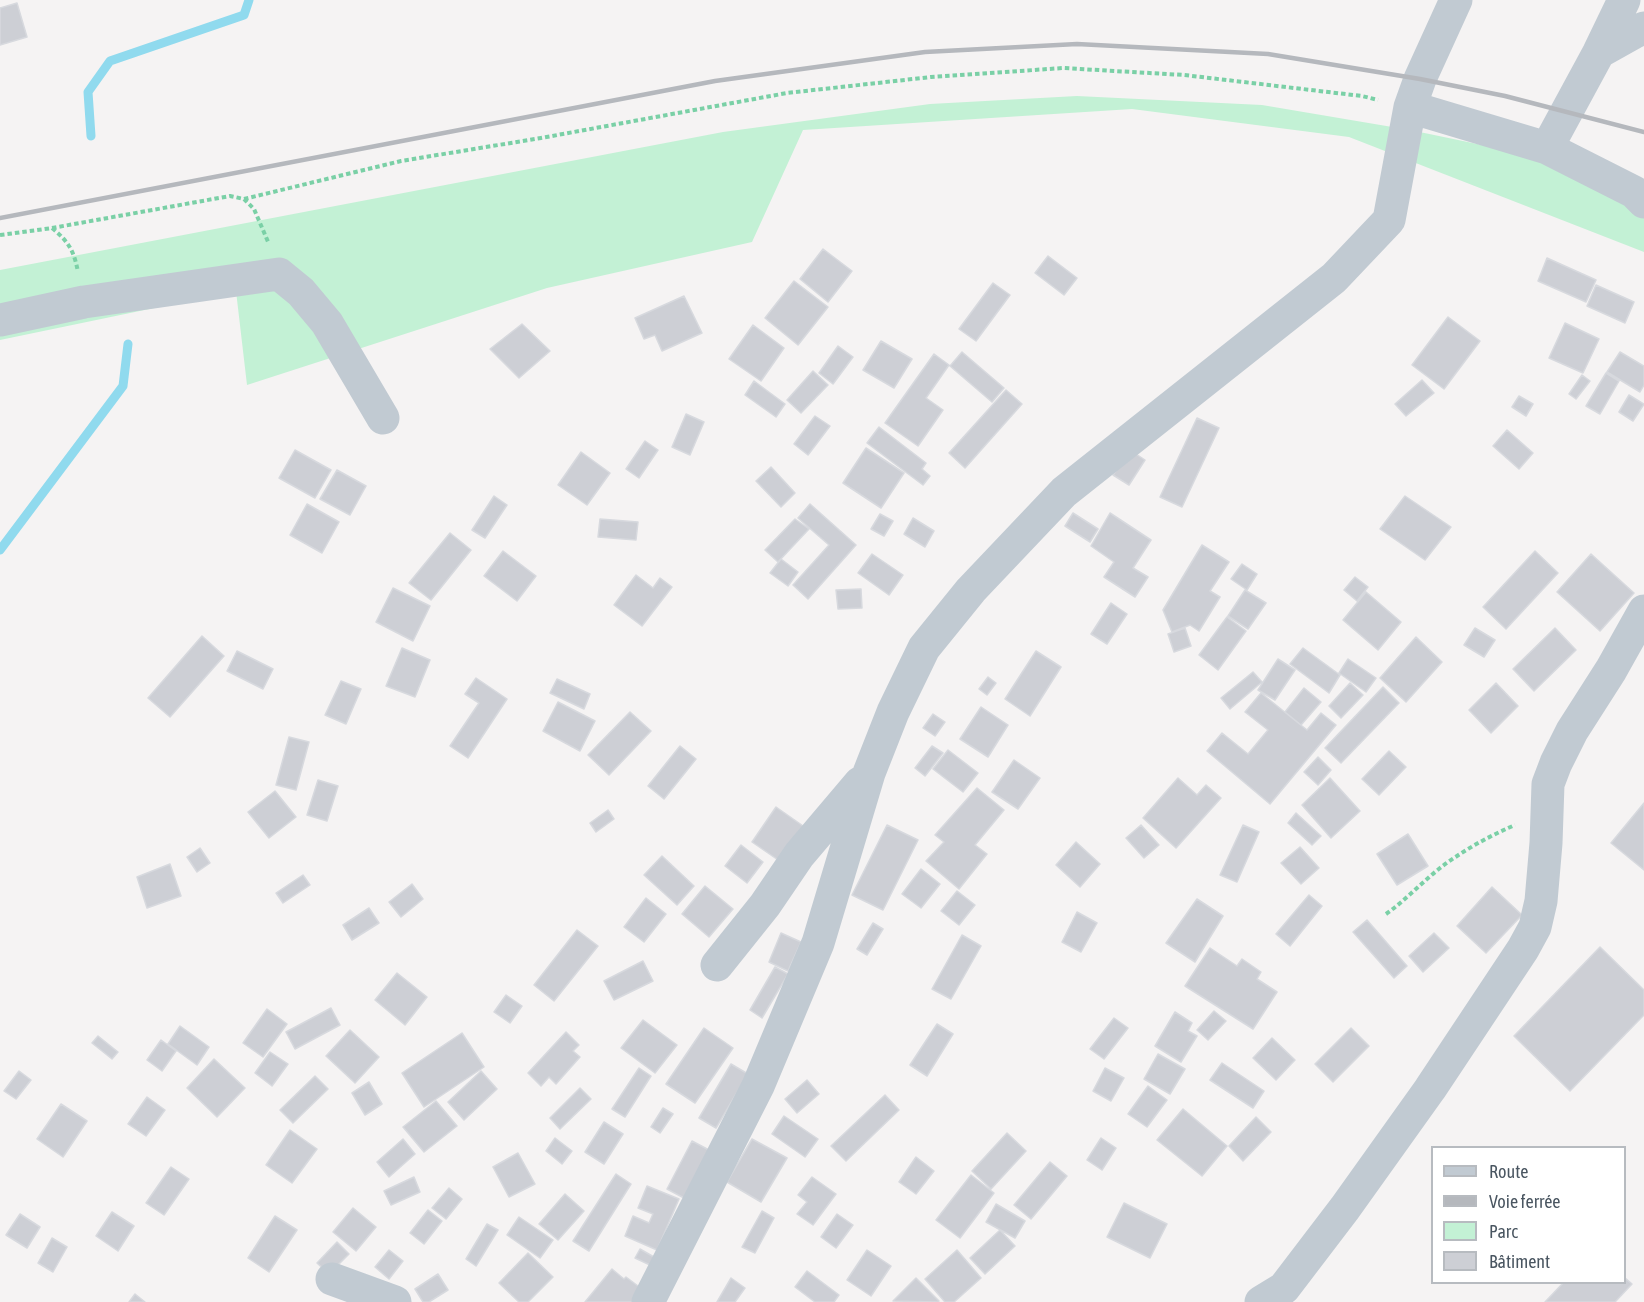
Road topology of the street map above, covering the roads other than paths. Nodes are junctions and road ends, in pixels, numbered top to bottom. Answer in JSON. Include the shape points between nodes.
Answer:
{"nodes":[{"id":1,"x":1456,"y":0,"type":"edge"},
{"id":2,"x":1624,"y":0,"type":"edge"},
{"id":3,"x":1644,"y":28,"type":"edge"},
{"id":4,"x":1599,"y":52,"type":"junction"},
{"id":5,"x":1410,"y":107,"type":"junction"},
{"id":6,"x":1547,"y":148,"type":"junction"},
{"id":7,"x":1644,"y":202,"type":"edge"},
{"id":8,"x":0,"y":320,"type":"edge"},
{"id":9,"x":383,"y":418,"type":"dead end"},
{"id":10,"x":1644,"y":611,"type":"edge"},
{"id":11,"x":869,"y":773,"type":"junction"},
{"id":12,"x":717,"y":965,"type":"dead end"},
{"id":13,"x":332,"y":1279,"type":"dead end"},
{"id":14,"x":395,"y":1302,"type":"edge"},
{"id":15,"x":648,"y":1302,"type":"edge"},
{"id":16,"x":1261,"y":1302,"type":"edge"}],
"edges":[{"from":1,"to":5,"type":"street"},
{"from":2,"to":4,"type":"street"},
{"from":3,"to":4,"type":"street"},
{"from":4,"to":6,"type":"street"},
{"from":5,"to":6,"type":"street"},
{"from":5,"to":11,"type":"street","via":[[1389,220],[1334,278],[1064,492],[971,590],[924,648]]},
{"from":6,"to":7,"type":"street","via":[[1634,192]]},
{"from":8,"to":9,"type":"street","via":[[84,302],[279,273],[327,323]]},
{"from":10,"to":16,"type":"street","via":[[1572,731],[1548,784],[1541,901],[1535,927],[1523,949],[1345,1208],[1284,1288]]},
{"from":11,"to":12,"type":"street","via":[[799,855]]},
{"from":11,"to":15,"type":"street","via":[[818,943],[758,1086]]},
{"from":13,"to":14,"type":"street"}]}
